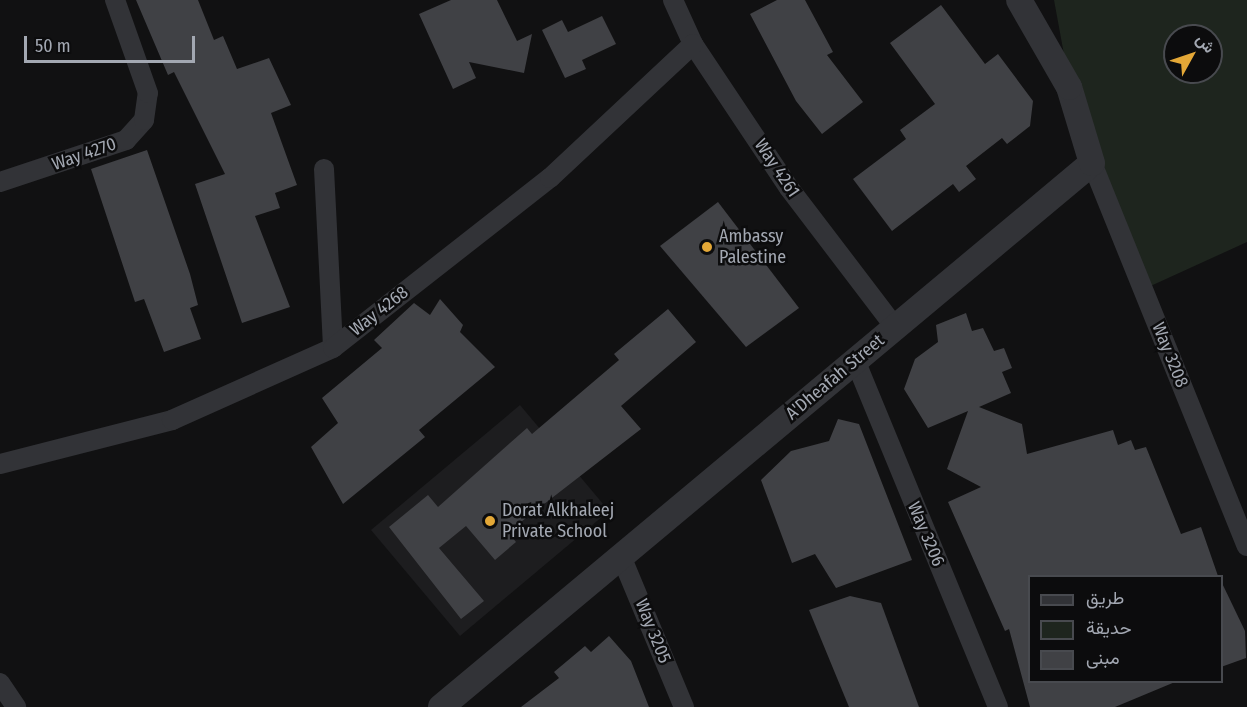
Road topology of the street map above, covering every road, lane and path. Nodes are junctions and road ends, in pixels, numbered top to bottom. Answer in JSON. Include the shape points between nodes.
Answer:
{"nodes":[{"id":1,"x":115,"y":0,"type":"edge"},
{"id":2,"x":673,"y":0,"type":"edge"},
{"id":3,"x":1019,"y":0,"type":"edge"},
{"id":4,"x":693,"y":44,"type":"junction"},
{"id":5,"x":1092,"y":163,"type":"junction"},
{"id":6,"x":324,"y":169,"type":"dead end"},
{"id":7,"x":0,"y":182,"type":"edge"},
{"id":8,"x":895,"y":327,"type":"junction"},
{"id":9,"x":333,"y":348,"type":"junction"},
{"id":10,"x":855,"y":360,"type":"junction"},
{"id":11,"x":0,"y":464,"type":"edge"},
{"id":12,"x":1247,"y":546,"type":"edge"},
{"id":13,"x":621,"y":556,"type":"junction"},
{"id":14,"x":0,"y":683,"type":"edge"},
{"id":15,"x":16,"y":707,"type":"edge"},
{"id":16,"x":441,"y":707,"type":"edge"},
{"id":17,"x":684,"y":707,"type":"edge"},
{"id":18,"x":998,"y":707,"type":"edge"}],
"edges":[{"from":1,"to":7,"type":"street","name":"Way 4270","via":[[148,93],[144,120],[126,140]]},
{"from":2,"to":4,"type":"street","name":"Way 4261"},
{"from":3,"to":5,"type":"street","via":[[1069,87]]},
{"from":4,"to":8,"type":"street","name":"Way 4261","via":[[789,188]]},
{"from":4,"to":9,"type":"street","name":"Way 4268","via":[[550,178]]},
{"from":5,"to":8,"type":"street","name":"A'Dheafah Street"},
{"from":5,"to":12,"type":"street","name":"Way 3208"},
{"from":6,"to":9,"type":"street"},
{"from":8,"to":10,"type":"street","name":"A'Dheafah Street"},
{"from":9,"to":11,"type":"street","name":"Way 4268","via":[[172,420]]},
{"from":10,"to":13,"type":"street","name":"A'Dheafah Street"},
{"from":10,"to":18,"type":"street","name":"Way 3206"},
{"from":13,"to":16,"type":"street","name":"A'Dheafah Street"},
{"from":13,"to":17,"type":"street","name":"Way 3205"},
{"from":14,"to":15,"type":"street"}]}
